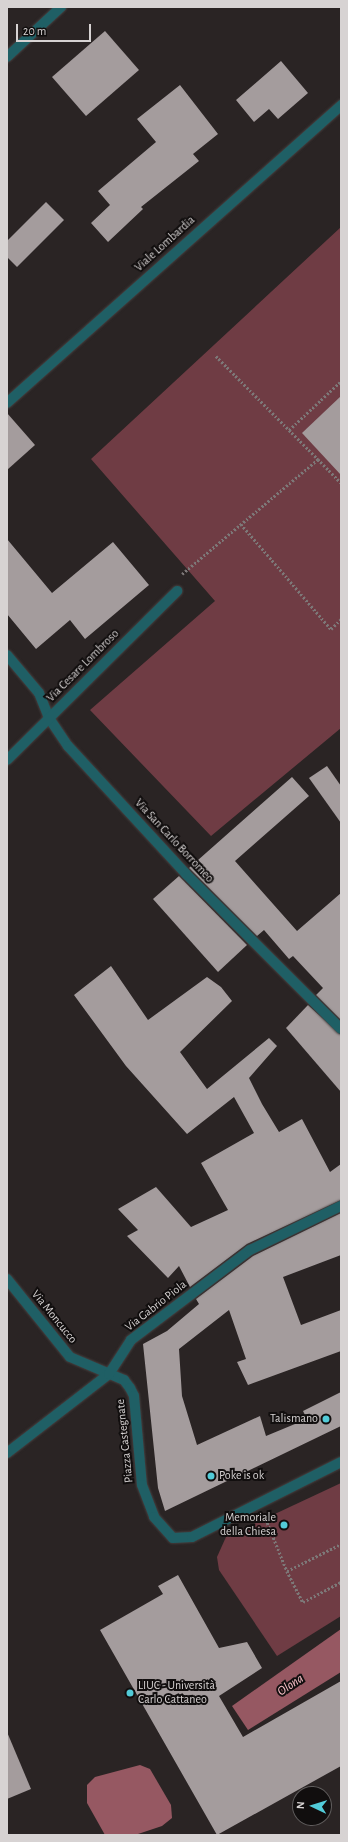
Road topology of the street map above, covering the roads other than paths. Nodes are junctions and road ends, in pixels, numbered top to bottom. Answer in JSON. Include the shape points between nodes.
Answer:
{"nodes":[{"id":1,"x":61,"y":7,"type":"edge"},
{"id":2,"x":7,"y":57,"type":"edge"},
{"id":3,"x":341,"y":105,"type":"edge"},
{"id":4,"x":7,"y":403,"type":"edge"},
{"id":5,"x":177,"y":592,"type":"road end"},
{"id":6,"x":7,"y":655,"type":"edge"},
{"id":7,"x":49,"y":718,"type":"junction"},
{"id":8,"x":7,"y":760,"type":"edge"},
{"id":9,"x":341,"y":1029,"type":"edge"},
{"id":10,"x":341,"y":1206,"type":"edge"},
{"id":11,"x":7,"y":1279,"type":"edge"},
{"id":12,"x":109,"y":1374,"type":"junction"},
{"id":13,"x":7,"y":1453,"type":"edge"},
{"id":14,"x":341,"y":1462,"type":"edge"}],
"edges":[{"from":1,"to":2,"type":"street"},
{"from":3,"to":4,"type":"street","name":"Viale Lombardia"},
{"from":5,"to":7,"type":"street","name":"Via Cesare Lombroso"},
{"from":6,"to":7,"type":"street","name":"Via San Carlo Borromeo","via":[[39,693]]},
{"from":7,"to":8,"type":"street","name":"Via Cesare Lombroso"},
{"from":7,"to":9,"type":"street","name":"Via San Carlo Borromeo","via":[[68,746],[186,874]]},
{"from":10,"to":12,"type":"street","name":"Via Gabrio Piola","via":[[250,1250],[131,1340]]},
{"from":11,"to":12,"type":"street","name":"Via Moncucco","via":[[70,1357]]},
{"from":12,"to":13,"type":"street","name":"Via Gabrio Piola"},
{"from":12,"to":14,"type":"street","name":"Piazza Castegnate","via":[[124,1380],[134,1396],[142,1485],[154,1517],[173,1538],[192,1537]]}]}
